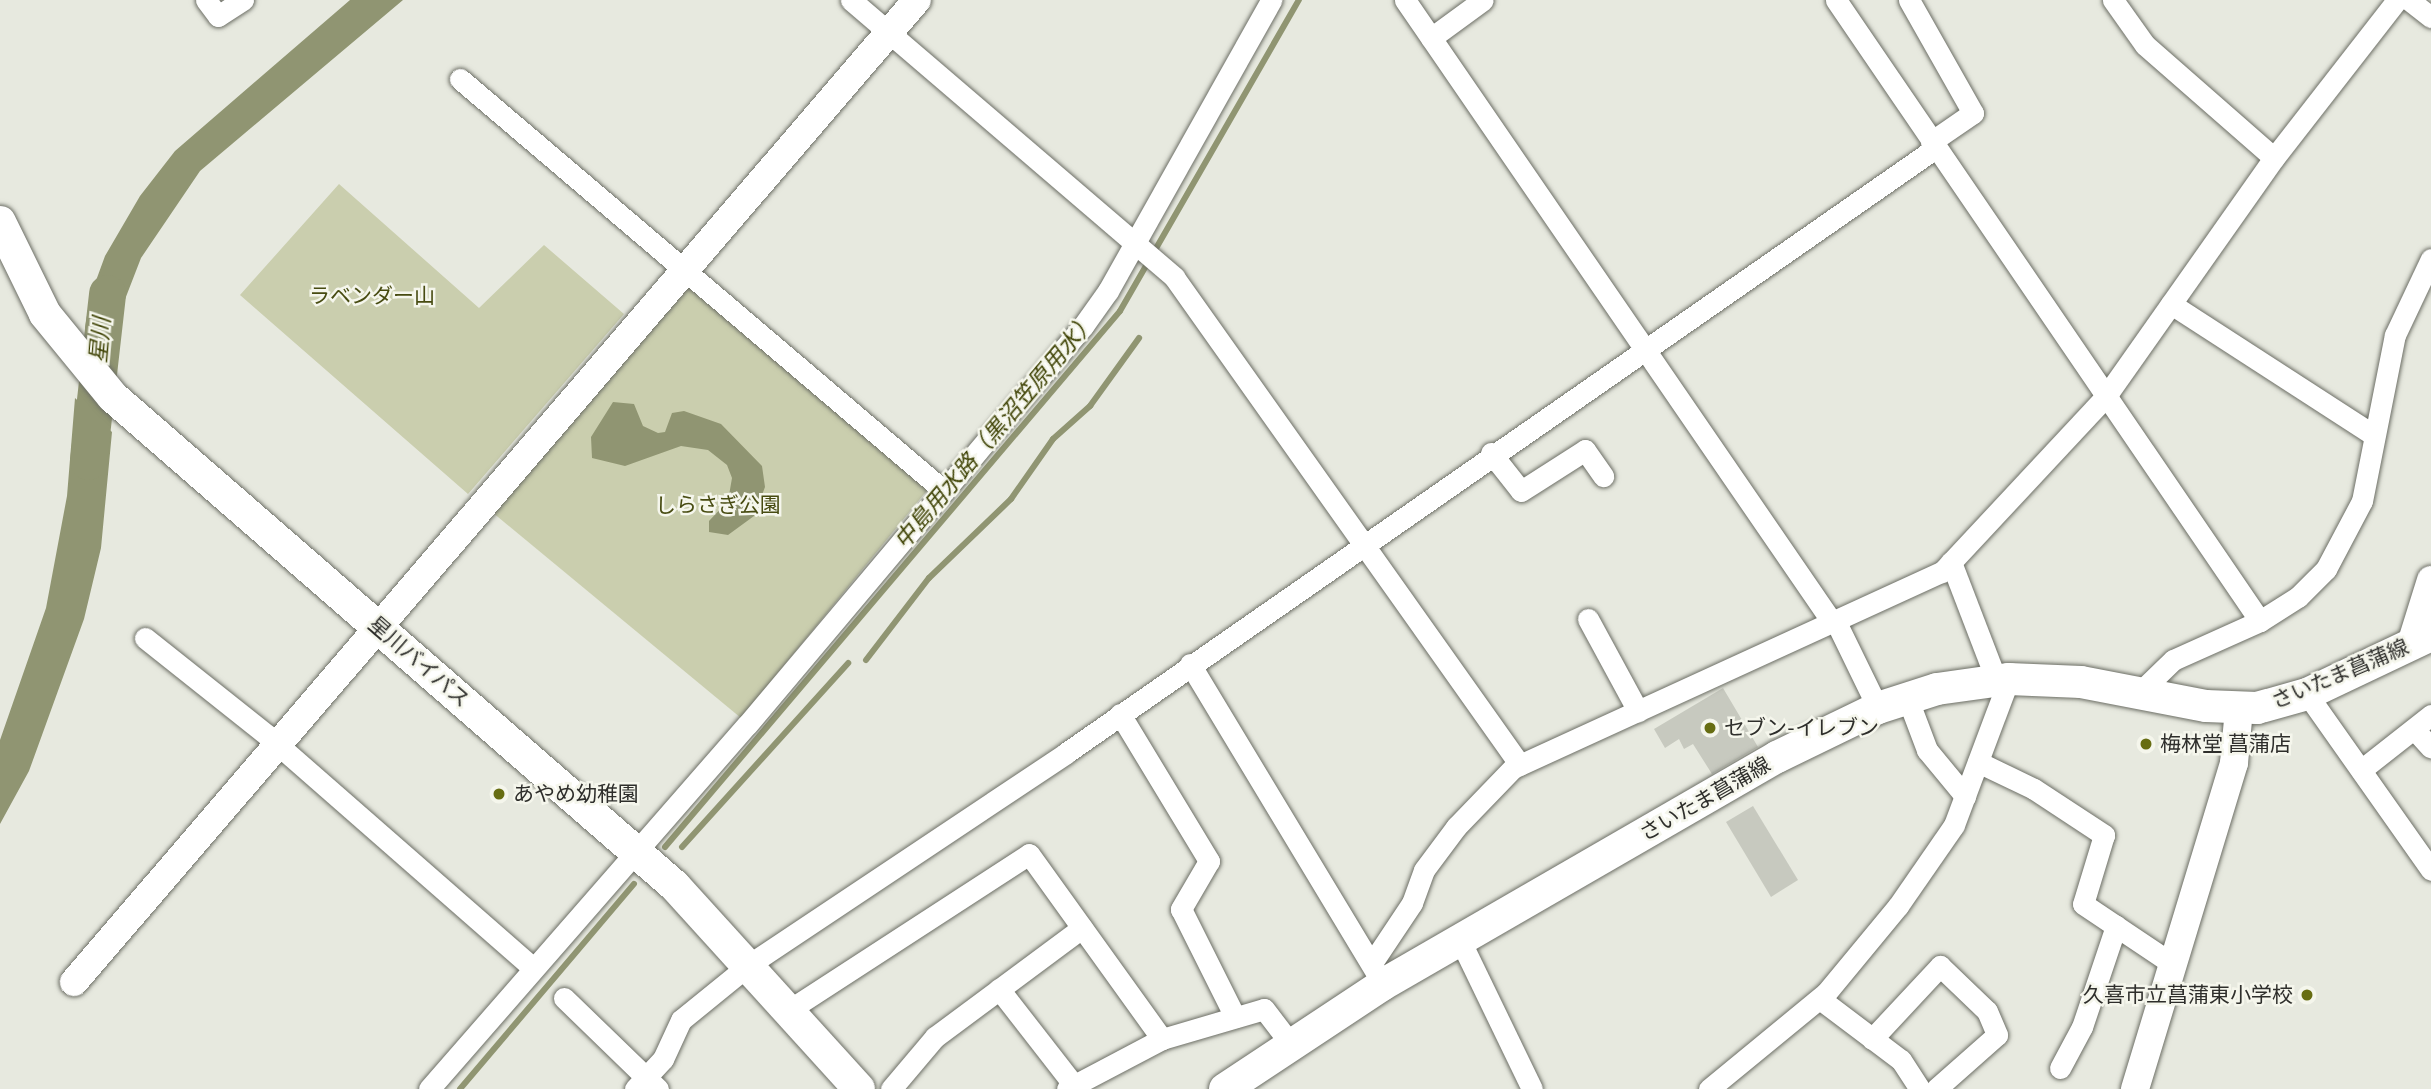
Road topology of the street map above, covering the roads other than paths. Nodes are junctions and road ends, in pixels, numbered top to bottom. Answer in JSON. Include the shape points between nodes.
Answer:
{"nodes":[{"id":1,"x":205,"y":0,"type":"edge"},
{"id":2,"x":243,"y":0,"type":"edge"},
{"id":3,"x":851,"y":0,"type":"edge"},
{"id":4,"x":917,"y":0,"type":"edge"},
{"id":5,"x":1271,"y":0,"type":"edge"},
{"id":6,"x":1405,"y":0,"type":"edge"},
{"id":7,"x":1483,"y":0,"type":"edge"},
{"id":8,"x":1836,"y":0,"type":"edge"},
{"id":9,"x":1909,"y":0,"type":"edge"},
{"id":10,"x":2113,"y":0,"type":"edge"},
{"id":11,"x":2397,"y":0,"type":"edge"},
{"id":12,"x":2409,"y":0,"type":"edge"},
{"id":13,"x":2431,"y":17,"type":"edge"},
{"id":14,"x":889,"y":33,"type":"junction"},
{"id":15,"x":1431,"y":38,"type":"junction"},
{"id":16,"x":460,"y":79,"type":"dead end"},
{"id":17,"x":1932,"y":146,"type":"junction"},
{"id":18,"x":2274,"y":158,"type":"junction"},
{"id":19,"x":0,"y":222,"type":"edge"},
{"id":20,"x":1138,"y":245,"type":"junction"},
{"id":21,"x":2431,"y":259,"type":"edge"},
{"id":22,"x":686,"y":270,"type":"junction"},
{"id":23,"x":2171,"y":304,"type":"junction"},
{"id":24,"x":1644,"y":347,"type":"junction"},
{"id":25,"x":2106,"y":396,"type":"junction"},
{"id":26,"x":2372,"y":434,"type":"junction"},
{"id":27,"x":1491,"y":453,"type":"junction"},
{"id":28,"x":1603,"y":476,"type":"dead end"},
{"id":29,"x":943,"y":490,"type":"junction"},
{"id":30,"x":1362,"y":542,"type":"junction"},
{"id":31,"x":1951,"y":562,"type":"junction"},
{"id":32,"x":2431,"y":580,"type":"edge"},
{"id":33,"x":1588,"y":619,"type":"dead end"},
{"id":34,"x":1833,"y":621,"type":"junction"},
{"id":35,"x":2260,"y":621,"type":"junction"},
{"id":36,"x":379,"y":626,"type":"junction"},
{"id":37,"x":145,"y":638,"type":"dead end"},
{"id":38,"x":2421,"y":640,"type":"edge"},
{"id":39,"x":1190,"y":664,"type":"junction"},
{"id":40,"x":2003,"y":679,"type":"junction"},
{"id":41,"x":2140,"y":692,"type":"junction"},
{"id":42,"x":2306,"y":694,"type":"junction"},
{"id":43,"x":1907,"y":697,"type":"junction"},
{"id":44,"x":1878,"y":708,"type":"junction"},
{"id":45,"x":2239,"y":709,"type":"junction"},
{"id":46,"x":1638,"y":711,"type":"junction"},
{"id":47,"x":1120,"y":714,"type":"junction"},
{"id":48,"x":2431,"y":715,"type":"edge"},
{"id":49,"x":2414,"y":729,"type":"junction"},
{"id":50,"x":278,"y":746,"type":"junction"},
{"id":51,"x":2431,"y":748,"type":"edge"},
{"id":52,"x":1978,"y":762,"type":"junction"},
{"id":53,"x":1520,"y":765,"type":"junction"},
{"id":54,"x":2361,"y":770,"type":"junction"},
{"id":55,"x":1965,"y":796,"type":"junction"},
{"id":56,"x":633,"y":850,"type":"junction"},
{"id":57,"x":2431,"y":870,"type":"edge"},
{"id":58,"x":2116,"y":926,"type":"junction"},
{"id":59,"x":1082,"y":928,"type":"junction"},
{"id":60,"x":1460,"y":940,"type":"junction"},
{"id":61,"x":750,"y":964,"type":"junction"},
{"id":62,"x":2174,"y":965,"type":"junction"},
{"id":63,"x":533,"y":968,"type":"junction"},
{"id":64,"x":1377,"y":974,"type":"junction"},
{"id":65,"x":74,"y":982,"type":"dead end"},
{"id":66,"x":999,"y":989,"type":"junction"},
{"id":67,"x":564,"y":998,"type":"dead end"},
{"id":68,"x":1820,"y":999,"type":"junction"},
{"id":69,"x":789,"y":1010,"type":"junction"},
{"id":70,"x":1235,"y":1017,"type":"junction"},
{"id":71,"x":1162,"y":1039,"type":"junction"},
{"id":72,"x":1872,"y":1039,"type":"junction"},
{"id":73,"x":1290,"y":1043,"type":"junction"},
{"id":74,"x":2060,"y":1068,"type":"dead end"},
{"id":75,"x":647,"y":1084,"type":"edge"},
{"id":76,"x":1070,"y":1087,"type":"edge"},
{"id":77,"x":429,"y":1089,"type":"edge"},
{"id":78,"x":859,"y":1089,"type":"edge"},
{"id":79,"x":891,"y":1089,"type":"edge"},
{"id":80,"x":1225,"y":1089,"type":"edge"},
{"id":81,"x":1532,"y":1089,"type":"edge"},
{"id":82,"x":1709,"y":1089,"type":"edge"},
{"id":83,"x":1920,"y":1089,"type":"edge"},
{"id":84,"x":1936,"y":1089,"type":"edge"},
{"id":85,"x":2135,"y":1089,"type":"edge"}],
"edges":[{"from":1,"to":2,"type":"street","via":[[218,16]]},
{"from":3,"to":14,"type":"street"},
{"from":4,"to":14,"type":"street"},
{"from":5,"to":20,"type":"street"},
{"from":6,"to":15,"type":"street"},
{"from":7,"to":15,"type":"street"},
{"from":8,"to":17,"type":"street"},
{"from":9,"to":17,"type":"street","via":[[1973,113]]},
{"from":10,"to":18,"type":"street","via":[[2146,45]]},
{"from":11,"to":18,"type":"street"},
{"from":12,"to":13,"type":"street"},
{"from":14,"to":20,"type":"street"},
{"from":14,"to":22,"type":"street"},
{"from":15,"to":24,"type":"street"},
{"from":16,"to":22,"type":"street"},
{"from":17,"to":24,"type":"street"},
{"from":17,"to":25,"type":"street"},
{"from":18,"to":23,"type":"street"},
{"from":19,"to":36,"type":"main road","name":"星川バイパス","via":[[17,266],[52,325],[142,425]]},
{"from":20,"to":29,"type":"street","via":[[1083,326]]},
{"from":20,"to":30,"type":"street","via":[[1189,294]]},
{"from":21,"to":26,"type":"street","via":[[2395,335]]},
{"from":22,"to":29,"type":"street"},
{"from":22,"to":36,"type":"street"},
{"from":23,"to":25,"type":"street"},
{"from":23,"to":26,"type":"street"},
{"from":24,"to":27,"type":"street"},
{"from":24,"to":34,"type":"street"},
{"from":25,"to":31,"type":"street"},
{"from":25,"to":35,"type":"street"},
{"from":26,"to":35,"type":"street","via":[[2362,501],[2349,533],[2326,569],[2298,597]]},
{"from":27,"to":28,"type":"street","via":[[1521,491],[1585,450]]},
{"from":27,"to":30,"type":"street"},
{"from":29,"to":56,"type":"street","via":[[747,725]]},
{"from":30,"to":39,"type":"street"},
{"from":30,"to":53,"type":"street"},
{"from":31,"to":34,"type":"street","via":[[1942,572]]},
{"from":31,"to":40,"type":"street"},
{"from":32,"to":38,"type":"street"},
{"from":33,"to":46,"type":"street"},
{"from":34,"to":44,"type":"street"},
{"from":34,"to":46,"type":"street"},
{"from":35,"to":41,"type":"street","via":[[2173,660]]},
{"from":36,"to":50,"type":"street"},
{"from":36,"to":56,"type":"main road","name":"星川バイパス"},
{"from":37,"to":50,"type":"street"},
{"from":38,"to":42,"type":"main road","name":"さいたま菖蒲線"},
{"from":39,"to":47,"type":"street"},
{"from":39,"to":64,"type":"street"},
{"from":40,"to":41,"type":"main road","name":"さいたま菖蒲線"},
{"from":40,"to":43,"type":"main road","name":"さいたま菖蒲線"},
{"from":40,"to":52,"type":"street"},
{"from":41,"to":45,"type":"main road","name":"さいたま菖蒲線"},
{"from":42,"to":45,"type":"main road","name":"さいたま菖蒲線"},
{"from":42,"to":54,"type":"street"},
{"from":43,"to":44,"type":"main road","name":"さいたま菖蒲線"},
{"from":43,"to":55,"type":"street","via":[[1927,750]]},
{"from":44,"to":60,"type":"main road","name":"さいたま菖蒲線","via":[[1777,757]]},
{"from":45,"to":62,"type":"street","via":[[2234,763]]},
{"from":46,"to":53,"type":"street"},
{"from":47,"to":61,"type":"street"},
{"from":47,"to":70,"type":"street","via":[[1209,861],[1181,909]]},
{"from":48,"to":49,"type":"street"},
{"from":49,"to":51,"type":"street"},
{"from":49,"to":54,"type":"street"},
{"from":50,"to":63,"type":"street"},
{"from":50,"to":65,"type":"street"},
{"from":52,"to":55,"type":"street"},
{"from":52,"to":58,"type":"street","via":[[2034,789],[2104,835],[2083,904]]},
{"from":53,"to":64,"type":"street","via":[[1456,827],[1424,870]]},
{"from":54,"to":57,"type":"street"},
{"from":55,"to":68,"type":"street","via":[[1954,825],[1898,906]]},
{"from":56,"to":61,"type":"main road","name":"星川バイパス"},
{"from":56,"to":63,"type":"street"},
{"from":58,"to":62,"type":"street"},
{"from":58,"to":74,"type":"street","via":[[2082,1027]]},
{"from":59,"to":66,"type":"street"},
{"from":59,"to":69,"type":"street","via":[[1029,854]]},
{"from":59,"to":71,"type":"street"},
{"from":60,"to":64,"type":"main road","name":"さいたま菖蒲線"},
{"from":60,"to":81,"type":"street"},
{"from":61,"to":69,"type":"main road","name":"星川バイパス"},
{"from":61,"to":75,"type":"street","via":[[681,1020]]},
{"from":62,"to":85,"type":"street"},
{"from":63,"to":77,"type":"street"},
{"from":64,"to":73,"type":"main road","name":"さいたま菖蒲線"},
{"from":66,"to":76,"type":"street"},
{"from":66,"to":79,"type":"street","via":[[935,1037]]},
{"from":67,"to":75,"type":"street"},
{"from":68,"to":72,"type":"street"},
{"from":68,"to":82,"type":"street"},
{"from":69,"to":78,"type":"main road","name":"星川バイパス"},
{"from":70,"to":71,"type":"street"},
{"from":70,"to":73,"type":"street","via":[[1264,1009]]},
{"from":71,"to":76,"type":"street"},
{"from":72,"to":83,"type":"street","via":[[1901,1060]]},
{"from":72,"to":84,"type":"street","via":[[1940,967],[1987,1010],[1997,1035]]},
{"from":73,"to":80,"type":"main road","name":"さいたま菖蒲線"}]}
